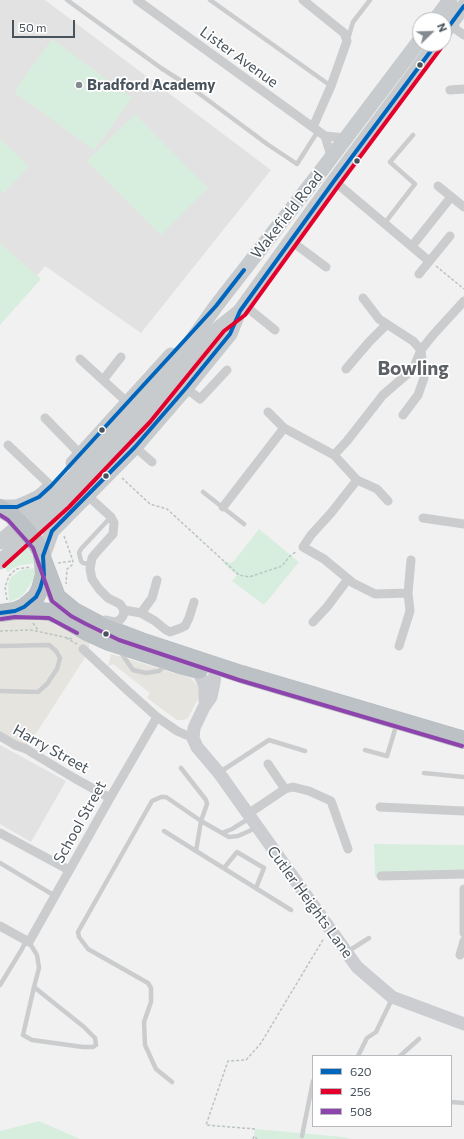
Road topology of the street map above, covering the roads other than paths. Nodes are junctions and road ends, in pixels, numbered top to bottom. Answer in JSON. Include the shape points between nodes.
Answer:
{"nodes":[{"id":1,"x":67,"y":0,"type":"edge"},
{"id":2,"x":137,"y":0,"type":"edge"},
{"id":3,"x":210,"y":0,"type":"edge"},
{"id":4,"x":303,"y":0,"type":"edge"},
{"id":5,"x":370,"y":0,"type":"edge"},
{"id":6,"x":450,"y":0,"type":"edge"},
{"id":7,"x":464,"y":6,"type":"edge"},
{"id":8,"x":441,"y":12,"type":"edge"},
{"id":9,"x":452,"y":22,"type":"edge"},
{"id":10,"x":452,"y":31,"type":"edge"},
{"id":11,"x":464,"y":35,"type":"edge"},
{"id":12,"x":347,"y":41,"type":"junction"},
{"id":13,"x":412,"y":51,"type":"edge"},
{"id":14,"x":430,"y":52,"type":"edge"},
{"id":15,"x":330,"y":86,"type":"junction"},
{"id":16,"x":464,"y":89,"type":"edge"},
{"id":17,"x":450,"y":90,"type":"dead end"},
{"id":18,"x":319,"y":131,"type":"junction"},
{"id":19,"x":414,"y":135,"type":"dead end"},
{"id":20,"x":346,"y":138,"type":"junction"},
{"id":21,"x":331,"y":156,"type":"junction"},
{"id":22,"x":334,"y":181,"type":"junction"},
{"id":23,"x":438,"y":186,"type":"dead end"},
{"id":24,"x":451,"y":197,"type":"junction"},
{"id":25,"x":464,"y":207,"type":"edge"},
{"id":26,"x":384,"y":224,"type":"junction"},
{"id":27,"x":450,"y":236,"type":"dead end"},
{"id":28,"x":291,"y":241,"type":"junction"},
{"id":29,"x":412,"y":246,"type":"junction"},
{"id":30,"x":430,"y":261,"type":"junction"},
{"id":31,"x":326,"y":267,"type":"dead end"},
{"id":32,"x":419,"y":274,"type":"dead end"},
{"id":33,"x":363,"y":298,"type":"dead end"},
{"id":34,"x":464,"y":301,"type":"edge"},
{"id":35,"x":216,"y":306,"type":"junction"},
{"id":36,"x":242,"y":308,"type":"junction"},
{"id":37,"x":387,"y":324,"type":"junction"},
{"id":38,"x":275,"y":330,"type":"dead end"},
{"id":39,"x":421,"y":350,"type":"junction"},
{"id":40,"x":122,"y":358,"type":"dead end"},
{"id":41,"x":80,"y":359,"type":"dead end"},
{"id":42,"x":346,"y":369,"type":"dead end"},
{"id":43,"x":227,"y":370,"type":"dead end"},
{"id":44,"x":102,"y":380,"type":"junction"},
{"id":45,"x":186,"y":388,"type":"junction"},
{"id":46,"x":128,"y":403,"type":"junction"},
{"id":47,"x":268,"y":412,"type":"dead end"},
{"id":48,"x":403,"y":415,"type":"dead end"},
{"id":49,"x":45,"y":418,"type":"dead end"},
{"id":50,"x":284,"y":428,"type":"junction"},
{"id":51,"x":8,"y":445,"type":"dead end"},
{"id":52,"x":135,"y":447,"type":"junction"},
{"id":53,"x":81,"y":455,"type":"junction"},
{"id":54,"x":334,"y":455,"type":"junction"},
{"id":55,"x":152,"y":462,"type":"dead end"},
{"id":56,"x":357,"y":480,"type":"junction"},
{"id":57,"x":51,"y":486,"type":"junction"},
{"id":58,"x":203,"y":492,"type":"dead end"},
{"id":59,"x":88,"y":496,"type":"junction"},
{"id":60,"x":388,"y":501,"type":"dead end"},
{"id":61,"x":0,"y":507,"type":"edge"},
{"id":62,"x":223,"y":507,"type":"junction"},
{"id":63,"x":109,"y":515,"type":"junction"},
{"id":64,"x":423,"y":518,"type":"dead end"},
{"id":65,"x":244,"y":524,"type":"dead end"},
{"id":66,"x":464,"y":524,"type":"edge"},
{"id":67,"x":0,"y":542,"type":"edge"},
{"id":68,"x":3,"y":560,"type":"edge"},
{"id":69,"x":411,"y":560,"type":"dead end"},
{"id":70,"x":44,"y":562,"type":"junction"},
{"id":71,"x":90,"y":564,"type":"junction"},
{"id":72,"x":348,"y":579,"type":"junction"},
{"id":73,"x":157,"y":580,"type":"dead end"},
{"id":74,"x":408,"y":593,"type":"junction"},
{"id":75,"x":194,"y":602,"type":"dead end"},
{"id":76,"x":69,"y":607,"type":"junction"},
{"id":77,"x":7,"y":609,"type":"edge"},
{"id":78,"x":124,"y":610,"type":"junction"},
{"id":79,"x":141,"y":613,"type":"junction"},
{"id":80,"x":313,"y":622,"type":"dead end"},
{"id":81,"x":82,"y":645,"type":"road end"},
{"id":82,"x":0,"y":646,"type":"edge"},
{"id":83,"x":399,"y":646,"type":"dead end"},
{"id":84,"x":191,"y":668,"type":"junction"},
{"id":85,"x":215,"y":668,"type":"junction"},
{"id":86,"x":0,"y":691,"type":"edge"},
{"id":87,"x":204,"y":707,"type":"junction"},
{"id":88,"x":157,"y":717,"type":"junction"},
{"id":89,"x":398,"y":721,"type":"junction"},
{"id":90,"x":0,"y":736,"type":"edge"},
{"id":91,"x":193,"y":736,"type":"junction"},
{"id":92,"x":464,"y":740,"type":"edge"},
{"id":93,"x":365,"y":750,"type":"dead end"},
{"id":94,"x":304,"y":751,"type":"dead end"},
{"id":95,"x":268,"y":764,"type":"dead end"},
{"id":96,"x":182,"y":768,"type":"dead end"},
{"id":97,"x":219,"y":773,"type":"junction"},
{"id":98,"x":424,"y":773,"type":"dead end"},
{"id":99,"x":464,"y":777,"type":"edge"},
{"id":100,"x":285,"y":789,"type":"junction"},
{"id":101,"x":110,"y":798,"type":"junction"},
{"id":102,"x":380,"y":808,"type":"dead end"},
{"id":103,"x":464,"y":811,"type":"edge"},
{"id":104,"x":252,"y":820,"type":"junction"},
{"id":105,"x":201,"y":821,"type":"junction"},
{"id":106,"x":164,"y":831,"type":"dead end"},
{"id":107,"x":0,"y":833,"type":"edge"},
{"id":108,"x":222,"y":833,"type":"junction"},
{"id":109,"x":348,"y":849,"type":"dead end"},
{"id":110,"x":196,"y":851,"type":"junction"},
{"id":111,"x":0,"y":863,"type":"edge"},
{"id":112,"x":224,"y":868,"type":"junction"},
{"id":113,"x":69,"y":870,"type":"junction"},
{"id":114,"x":464,"y":874,"type":"edge"},
{"id":115,"x":382,"y":876,"type":"dead end"},
{"id":116,"x":256,"y":888,"type":"junction"},
{"id":117,"x":464,"y":889,"type":"edge"},
{"id":118,"x":55,"y":896,"type":"junction"},
{"id":119,"x":291,"y":910,"type":"dead end"},
{"id":120,"x":0,"y":926,"type":"edge"},
{"id":121,"x":464,"y":933,"type":"edge"},
{"id":122,"x":369,"y":938,"type":"dead end"},
{"id":123,"x":464,"y":941,"type":"edge"},
{"id":124,"x":28,"y":942,"type":"junction"},
{"id":125,"x":346,"y":952,"type":"junction"},
{"id":126,"x":460,"y":955,"type":"dead end"},
{"id":127,"x":0,"y":984,"type":"edge"},
{"id":128,"x":34,"y":987,"type":"junction"},
{"id":129,"x":392,"y":997,"type":"junction"},
{"id":130,"x":464,"y":1024,"type":"edge"},
{"id":131,"x":418,"y":1039,"type":"dead end"},
{"id":132,"x":358,"y":1055,"type":"edge"},
{"id":133,"x":401,"y":1055,"type":"edge"},
{"id":134,"x":172,"y":1082,"type":"dead end"},
{"id":135,"x":312,"y":1086,"type":"edge"},
{"id":136,"x":452,"y":1102,"type":"edge"},
{"id":137,"x":464,"y":1103,"type":"edge"},
{"id":138,"x":302,"y":1136,"type":"dead end"}],
"edges":[{"from":1,"to":18,"type":"lane","via":[[297,164]]},
{"from":2,"to":18,"type":"street","name":"Lister Avenue"},
{"from":3,"to":15,"type":"lane"},
{"from":4,"to":12,"type":"street","via":[[344,33]]},
{"from":5,"to":12,"type":"lane","via":[[354,22]]},
{"from":6,"to":8,"type":"main road"},
{"from":7,"to":9,"type":"main road"},
{"from":10,"to":11,"type":"street"},
{"from":12,"to":15,"type":"street"},
{"from":13,"to":20,"type":"main road","name":"Wakefield Road"},
{"from":14,"to":22,"type":"main road","name":"Wakefield Road"},
{"from":15,"to":18,"type":"street"},
{"from":16,"to":17,"type":"street"},
{"from":18,"to":20,"type":"street"},
{"from":18,"to":21,"type":"street"},
{"from":19,"to":26,"type":"lane","via":[[390,162],[415,184]]},
{"from":20,"to":21,"type":"main road","name":"Wakefield Road"},
{"from":21,"to":35,"type":"main road","name":"Wakefield Road"},
{"from":22,"to":26,"type":"street"},
{"from":22,"to":28,"type":"main road","name":"Wakefield Road"},
{"from":23,"to":24,"type":"street"},
{"from":24,"to":25,"type":"street"},
{"from":24,"to":29,"type":"street"},
{"from":26,"to":29,"type":"street"},
{"from":27,"to":30,"type":"street"},
{"from":28,"to":31,"type":"street"},
{"from":28,"to":36,"type":"main road","name":"Wakefield Road"},
{"from":29,"to":30,"type":"street"},
{"from":30,"to":32,"type":"street"},
{"from":33,"to":37,"type":"street","via":[[379,320]]},
{"from":34,"to":39,"type":"street"},
{"from":35,"to":46,"type":"main road"},
{"from":35,"to":67,"type":"main road","name":"Wakefield Road","via":[[158,388],[57,493]]},
{"from":36,"to":38,"type":"street"},
{"from":36,"to":45,"type":"main road","via":[[230,334]]},
{"from":36,"to":68,"type":"main road","name":"Wakefield Road","via":[[220,327],[145,418],[66,503]]},
{"from":37,"to":39,"type":"street"},
{"from":37,"to":42,"type":"street"},
{"from":39,"to":48,"type":"street","via":[[424,378],[418,395]]},
{"from":39,"to":54,"type":"street","via":[[413,369],[383,395]]},
{"from":40,"to":44,"type":"street"},
{"from":41,"to":44,"type":"street"},
{"from":43,"to":45,"type":"street","via":[[200,399]]},
{"from":44,"to":46,"type":"street"},
{"from":45,"to":52,"type":"main road"},
{"from":46,"to":53,"type":"main road"},
{"from":47,"to":50,"type":"street"},
{"from":49,"to":53,"type":"street"},
{"from":50,"to":54,"type":"street"},
{"from":50,"to":62,"type":"street"},
{"from":51,"to":57,"type":"street"},
{"from":52,"to":55,"type":"street"},
{"from":52,"to":59,"type":"main road"},
{"from":53,"to":57,"type":"main road"},
{"from":54,"to":56,"type":"street"},
{"from":56,"to":60,"type":"street","via":[[377,490]]},
{"from":56,"to":72,"type":"street","via":[[303,547],[324,559]]},
{"from":57,"to":61,"type":"main road","via":[[39,497],[17,507]]},
{"from":58,"to":62,"type":"lane"},
{"from":59,"to":63,"type":"street"},
{"from":59,"to":70,"type":"main road","via":[[52,531]]},
{"from":61,"to":70,"type":"highway","bridge":true,"via":[[12,515],[38,545]]},
{"from":62,"to":65,"type":"lane"},
{"from":63,"to":71,"type":"street","via":[[114,523],[113,534],[95,554]]},
{"from":63,"to":71,"type":"lane","via":[[81,549],[79,559]]},
{"from":64,"to":66,"type":"street"},
{"from":69,"to":74,"type":"street"},
{"from":70,"to":76,"type":"highway","via":[[57,597]]},
{"from":70,"to":77,"type":"highway","via":[[40,589],[30,602]]},
{"from":71,"to":78,"type":"street","via":[[92,579],[102,593],[120,604]]},
{"from":72,"to":74,"type":"street","via":[[375,594]]},
{"from":72,"to":80,"type":"street"},
{"from":73,"to":79,"type":"street","via":[[152,598]]},
{"from":74,"to":83,"type":"street","via":[[410,611]]},
{"from":75,"to":79,"type":"street","via":[[185,626],[175,631],[166,630]]},
{"from":76,"to":78,"type":"street","via":[[81,608],[115,622],[120,620]]},
{"from":76,"to":85,"type":"highway","via":[[104,627]]},
{"from":77,"to":84,"type":"highway","via":[[54,613],[117,645]]},
{"from":78,"to":79,"type":"street"},
{"from":81,"to":88,"type":"street"},
{"from":82,"to":86,"type":"lane","via":[[50,645],[60,658],[57,669],[38,692]]},
{"from":84,"to":85,"type":"highway"},
{"from":84,"to":87,"type":"street","via":[[199,673],[204,681]]},
{"from":85,"to":87,"type":"street","via":[[211,698]]},
{"from":85,"to":89,"type":"highway"},
{"from":87,"to":91,"type":"street"},
{"from":88,"to":91,"type":"street","via":[[176,731]]},
{"from":88,"to":101,"type":"street","name":"School Street"},
{"from":89,"to":92,"type":"highway"},
{"from":89,"to":93,"type":"lane","via":[[387,756]]},
{"from":90,"to":101,"type":"street","name":"Harry Street"},
{"from":91,"to":97,"type":"street","name":"Cutler Heights Lane","via":[[197,747]]},
{"from":94,"to":97,"type":"lane","via":[[269,740]]},
{"from":95,"to":100,"type":"street"},
{"from":96,"to":105,"type":"lane","via":[[206,800]]},
{"from":97,"to":104,"type":"street","name":"Cutler Heights Lane"},
{"from":98,"to":99,"type":"lane"},
{"from":100,"to":104,"type":"street"},
{"from":100,"to":109,"type":"street","via":[[293,787],[309,791],[331,801]]},
{"from":101,"to":113,"type":"street","name":"School Street"},
{"from":102,"to":103,"type":"street"},
{"from":104,"to":108,"type":"lane"},
{"from":104,"to":108,"type":"lane","via":[[238,836]]},
{"from":104,"to":125,"type":"street","name":"Cutler Heights Lane"},
{"from":105,"to":108,"type":"lane"},
{"from":105,"to":110,"type":"lane"},
{"from":105,"to":134,"type":"lane","via":[[166,797],[161,796],[152,802],[78,932],[78,937],[88,948],[148,984],[151,1002],[144,1022],[145,1045],[156,1069]]},
{"from":106,"to":110,"type":"lane"},
{"from":107,"to":113,"type":"street"},
{"from":110,"to":112,"type":"lane"},
{"from":111,"to":118,"type":"lane"},
{"from":112,"to":116,"type":"lane"},
{"from":112,"to":116,"type":"lane","via":[[237,852],[264,868]]},
{"from":113,"to":118,"type":"street","name":"School Street"},
{"from":114,"to":115,"type":"street"},
{"from":116,"to":119,"type":"lane"},
{"from":117,"to":121,"type":"street"},
{"from":118,"to":124,"type":"street","name":"School Street"},
{"from":120,"to":124,"type":"street"},
{"from":122,"to":125,"type":"lane"},
{"from":123,"to":126,"type":"street"},
{"from":124,"to":127,"type":"lane"},
{"from":124,"to":128,"type":"lane","via":[[37,955],[39,968]]},
{"from":125,"to":129,"type":"street","name":"Cutler Heights Lane","via":[[357,967]]},
{"from":128,"to":128,"type":"lane","via":[[84,1027],[95,1038],[96,1045],[83,1047],[32,1040],[24,1035]]},
{"from":129,"to":130,"type":"street","name":"Cutler Heights Lane"},
{"from":129,"to":132,"type":"lane","via":[[376,1032],[367,1038]]},
{"from":131,"to":133,"type":"lane"},
{"from":135,"to":138,"type":"lane"},
{"from":136,"to":137,"type":"lane"}]}
